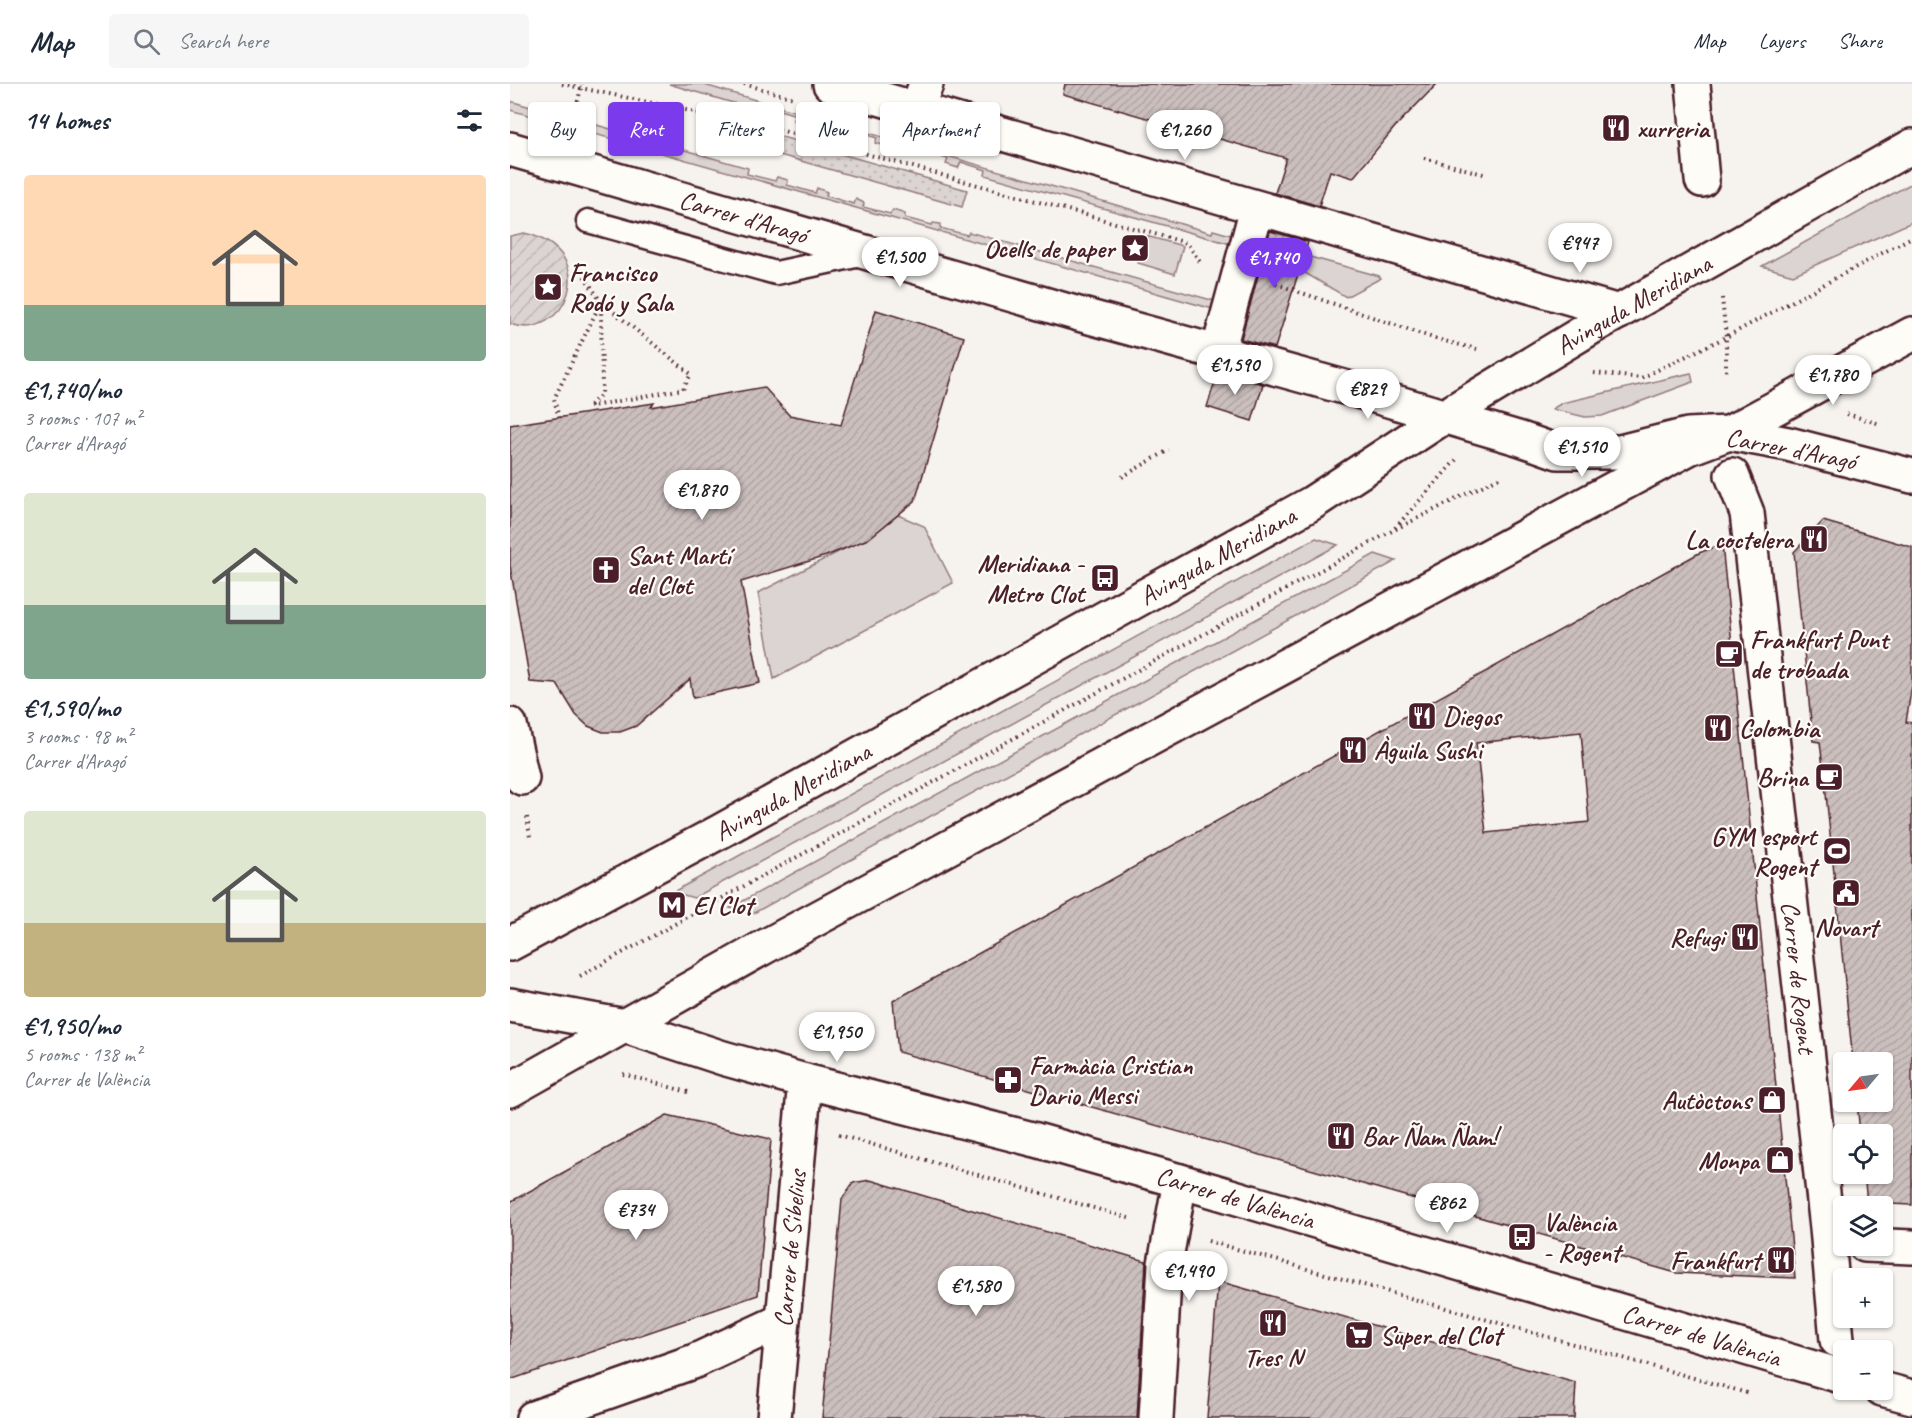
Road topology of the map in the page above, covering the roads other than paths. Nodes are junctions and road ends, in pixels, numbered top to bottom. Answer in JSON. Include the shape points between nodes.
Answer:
{"nodes":[{"id":1,"x":830,"y":84,"type":"edge"},
{"id":2,"x":1693,"y":84,"type":"edge"},
{"id":3,"x":921,"y":97,"type":"edge"},
{"id":4,"x":1912,"y":146,"type":"edge"},
{"id":5,"x":510,"y":149,"type":"edge"},
{"id":6,"x":1702,"y":180,"type":"dead end"},
{"id":7,"x":1257,"y":208,"type":"junction"},
{"id":8,"x":588,"y":221,"type":"dead end"},
{"id":9,"x":869,"y":253,"type":"junction"},
{"id":10,"x":1619,"y":312,"type":"junction"},
{"id":11,"x":1912,"y":334,"type":"edge"},
{"id":12,"x":1218,"y":352,"type":"junction"},
{"id":13,"x":1445,"y":416,"type":"junction"},
{"id":14,"x":1729,"y":433,"type":"junction"},
{"id":15,"x":1731,"y":475,"type":"dead end"},
{"id":16,"x":1912,"y":476,"type":"edge"},
{"id":17,"x":510,"y":725,"type":"edge"},
{"id":18,"x":522,"y":778,"type":"dead end"},
{"id":19,"x":510,"y":944,"type":"edge"},
{"id":20,"x":510,"y":1005,"type":"edge"},
{"id":21,"x":625,"y":1026,"type":"junction"},
{"id":22,"x":805,"y":1081,"type":"junction"},
{"id":23,"x":510,"y":1090,"type":"edge"},
{"id":24,"x":1180,"y":1181,"type":"junction"},
{"id":25,"x":1833,"y":1219,"type":"edge"},
{"id":26,"x":1893,"y":1246,"type":"edge"},
{"id":27,"x":1912,"y":1247,"type":"edge"},
{"id":28,"x":1836,"y":1256,"type":"edge"},
{"id":29,"x":781,"y":1321,"type":"junction"},
{"id":30,"x":1837,"y":1340,"type":"dead end"},
{"id":31,"x":1833,"y":1374,"type":"edge"},
{"id":32,"x":1893,"y":1392,"type":"edge"},
{"id":33,"x":1912,"y":1397,"type":"edge"},
{"id":34,"x":533,"y":1418,"type":"edge"},
{"id":35,"x":774,"y":1418,"type":"edge"},
{"id":36,"x":1156,"y":1418,"type":"edge"}],
"edges":[{"from":1,"to":3,"type":"main road"},
{"from":2,"to":6,"type":"main road"},
{"from":3,"to":7,"type":"main road"},
{"from":4,"to":10,"type":"main road","name":"Avinguda Meridiana"},
{"from":5,"to":9,"type":"main road","name":"Carrer d'Aragó"},
{"from":7,"to":10,"type":"main road"},
{"from":7,"to":12,"type":"main road"},
{"from":8,"to":9,"type":"lane","via":[[776,273]]},
{"from":9,"to":12,"type":"main road","name":"Carrer d'Aragó"},
{"from":10,"to":13,"type":"main road","name":"Avinguda Meridiana"},
{"from":11,"to":14,"type":"main road"},
{"from":12,"to":13,"type":"main road","name":"Carrer d'Aragó"},
{"from":13,"to":14,"type":"main road","name":"Carrer d'Aragó","via":[[1558,452],[1620,452],[1688,435]]},
{"from":13,"to":19,"type":"main road","name":"Avinguda Meridiana","via":[[1312,503],[1224,553]]},
{"from":14,"to":16,"type":"main road","name":"Carrer d'Aragó"},
{"from":14,"to":21,"type":"main road","via":[[1689,447]]},
{"from":15,"to":25,"type":"main road","name":"Carrer de Rogent","via":[[1747,513]]},
{"from":17,"to":18,"type":"main road"},
{"from":20,"to":21,"type":"main road","name":"Carrer de València"},
{"from":21,"to":22,"type":"main road","name":"Carrer de València"},
{"from":21,"to":23,"type":"main road"},
{"from":22,"to":24,"type":"main road","name":"Carrer de València"},
{"from":22,"to":29,"type":"main road","name":"Carrer de Sibelius"},
{"from":24,"to":31,"type":"main road","name":"Carrer de València"},
{"from":24,"to":36,"type":"main road","via":[[1165,1264]]},
{"from":26,"to":27,"type":"main road"},
{"from":28,"to":30,"type":"main road","name":"Carrer de Rogent"},
{"from":29,"to":34,"type":"main road","via":[[695,1361]]},
{"from":29,"to":35,"type":"main road","name":"Carrer de Sibelius"},
{"from":32,"to":33,"type":"main road"}]}
